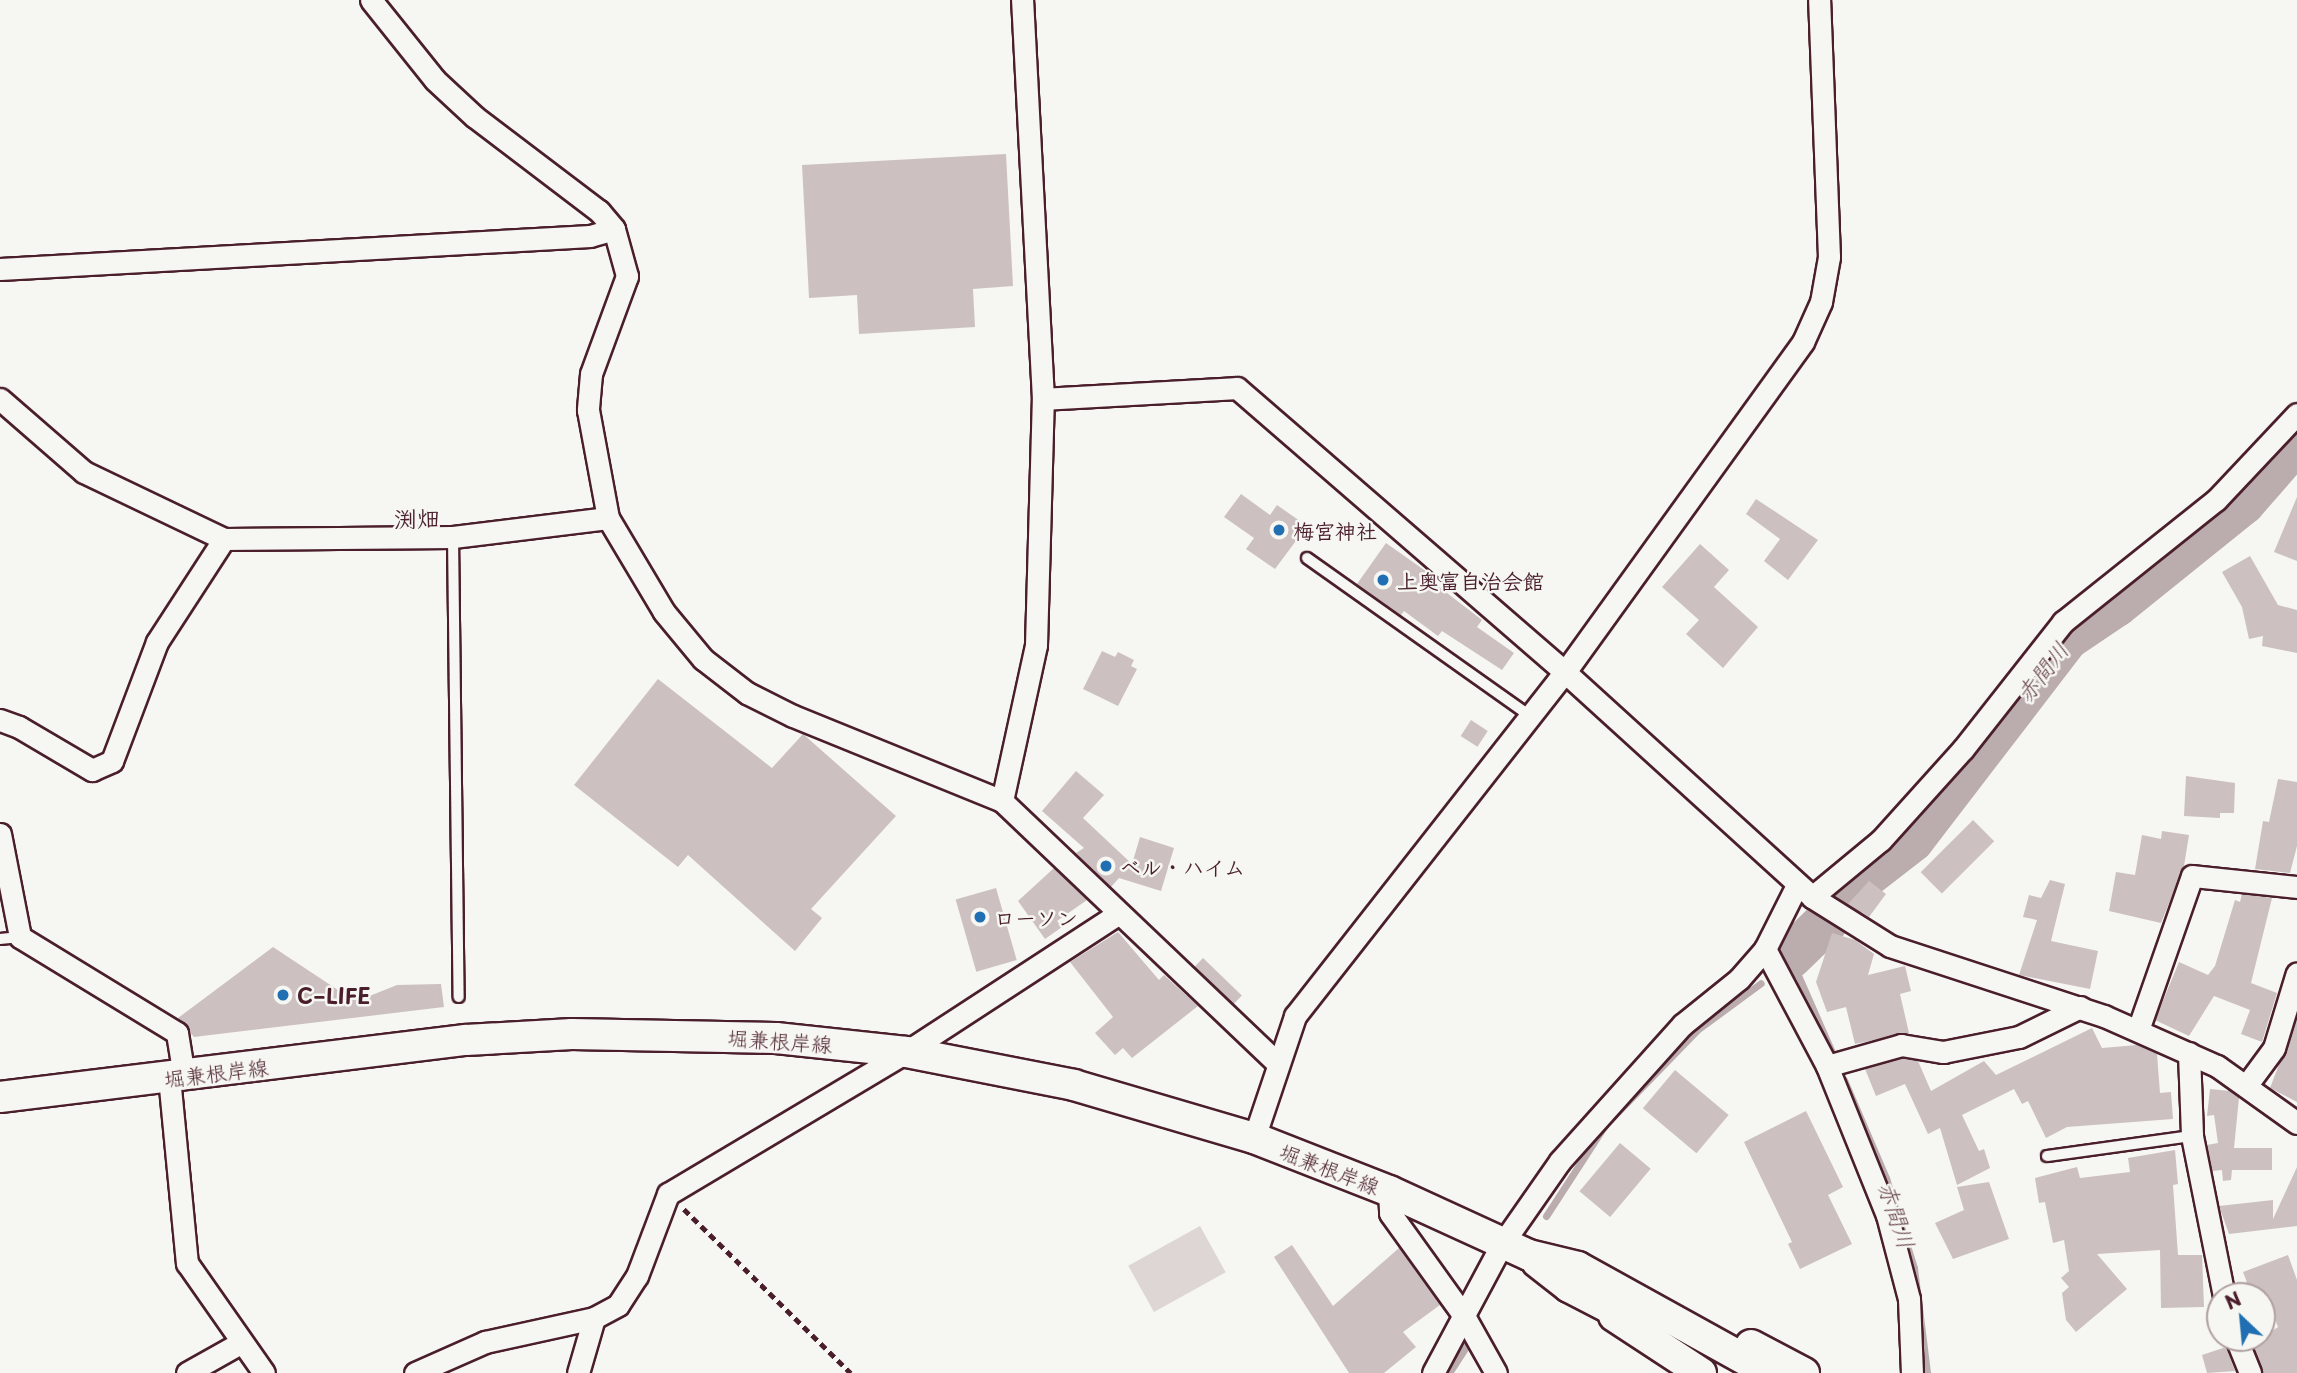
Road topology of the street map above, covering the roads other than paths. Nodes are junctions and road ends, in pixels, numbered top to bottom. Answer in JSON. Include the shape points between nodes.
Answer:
{"nodes":[{"id":1,"x":371,"y":0,"type":"edge"},
{"id":2,"x":1021,"y":0,"type":"edge"},
{"id":3,"x":1818,"y":0,"type":"edge"},
{"id":4,"x":614,"y":229,"type":"junction"},
{"id":5,"x":0,"y":269,"type":"edge"},
{"id":6,"x":0,"y":399,"type":"edge"},
{"id":7,"x":1043,"y":399,"type":"junction"},
{"id":8,"x":2297,"y":414,"type":"edge"},
{"id":9,"x":608,"y":518,"type":"junction"},
{"id":10,"x":453,"y":537,"type":"junction"},
{"id":11,"x":224,"y":539,"type":"junction"},
{"id":12,"x":1307,"y":558,"type":"dead end"},
{"id":13,"x":1565,"y":672,"type":"junction"},
{"id":14,"x":1529,"y":715,"type":"junction"},
{"id":15,"x":0,"y":720,"type":"edge"},
{"id":16,"x":1002,"y":801,"type":"junction"},
{"id":17,"x":0,"y":834,"type":"edge"},
{"id":18,"x":2297,"y":887,"type":"edge"},
{"id":19,"x":1805,"y":891,"type":"junction"},
{"id":20,"x":1116,"y":915,"type":"junction"},
{"id":21,"x":10,"y":938,"type":"edge"},
{"id":22,"x":1765,"y":949,"type":"junction"},
{"id":23,"x":2297,"y":973,"type":"edge"},
{"id":24,"x":459,"y":997,"type":"dead end"},
{"id":25,"x":2080,"y":1007,"type":"junction"},
{"id":26,"x":2138,"y":1030,"type":"junction"},
{"id":27,"x":905,"y":1052,"type":"junction"},
{"id":28,"x":2189,"y":1053,"type":"junction"},
{"id":29,"x":1836,"y":1061,"type":"junction"},
{"id":30,"x":1276,"y":1062,"type":"junction"},
{"id":31,"x":177,"y":1077,"type":"junction"},
{"id":32,"x":2246,"y":1086,"type":"junction"},
{"id":33,"x":0,"y":1097,"type":"edge"},
{"id":34,"x":2297,"y":1123,"type":"edge"},
{"id":35,"x":2192,"y":1136,"type":"junction"},
{"id":36,"x":1254,"y":1138,"type":"junction"},
{"id":37,"x":2047,"y":1156,"type":"dead end"},
{"id":38,"x":1389,"y":1191,"type":"junction"},
{"id":39,"x":1516,"y":1250,"type":"junction"},
{"id":40,"x":1574,"y":1277,"type":"junction"},
{"id":41,"x":2221,"y":1282,"type":"edge"},
{"id":42,"x":594,"y":1318,"type":"junction"},
{"id":43,"x":1472,"y":1329,"type":"junction"},
{"id":44,"x":243,"y":1342,"type":"junction"},
{"id":45,"x":2242,"y":1352,"type":"edge"},
{"id":46,"x":187,"y":1373,"type":"edge"},
{"id":47,"x":264,"y":1373,"type":"edge"},
{"id":48,"x":415,"y":1373,"type":"edge"},
{"id":49,"x":578,"y":1373,"type":"edge"},
{"id":50,"x":1433,"y":1373,"type":"edge"},
{"id":51,"x":1496,"y":1373,"type":"edge"},
{"id":52,"x":1701,"y":1373,"type":"edge"},
{"id":53,"x":1735,"y":1373,"type":"edge"},
{"id":54,"x":1769,"y":1373,"type":"edge"},
{"id":55,"x":1804,"y":1373,"type":"edge"},
{"id":56,"x":1912,"y":1373,"type":"edge"},
{"id":57,"x":2250,"y":1373,"type":"edge"}],
"edges":[{"from":1,"to":4,"type":"street","via":[[435,80],[475,117],[599,211]]},
{"from":2,"to":7,"type":"street"},
{"from":3,"to":13,"type":"street","via":[[1829,257],[1821,302],[1803,342]]},
{"from":4,"to":5,"type":"street","via":[[590,236]]},
{"from":4,"to":9,"type":"street","via":[[627,276],[591,374],[588,410]]},
{"from":6,"to":11,"type":"street","via":[[84,472]]},
{"from":7,"to":13,"type":"street","via":[[1237,388]]},
{"from":7,"to":16,"type":"street","via":[[1036,645]]},
{"from":8,"to":19,"type":"street","via":[[2216,500],[2063,622],[1962,749],[1881,840]]},
{"from":9,"to":10,"type":"street"},
{"from":9,"to":16,"type":"street","via":[[664,612],[703,659],[747,693]]},
{"from":10,"to":11,"type":"street"},
{"from":10,"to":24,"type":"lane"},
{"from":11,"to":15,"type":"street","via":[[157,642],[112,761],[92,770]]},
{"from":12,"to":14,"type":"lane"},
{"from":13,"to":14,"type":"street"},
{"from":13,"to":19,"type":"street"},
{"from":14,"to":30,"type":"street","via":[[1295,1016]]},
{"from":16,"to":20,"type":"street"},
{"from":17,"to":21,"type":"street"},
{"from":18,"to":26,"type":"street","via":[[2192,876]]},
{"from":19,"to":22,"type":"street"},
{"from":19,"to":25,"type":"street","via":[[1890,946]]},
{"from":20,"to":27,"type":"street"},
{"from":20,"to":30,"type":"street"},
{"from":21,"to":31,"type":"street","via":[[177,1033]]},
{"from":22,"to":29,"type":"street"},
{"from":22,"to":39,"type":"street","via":[[1739,979],[1682,1025],[1628,1080],[1560,1161]]},
{"from":23,"to":32,"type":"street","via":[[2274,1048]]},
{"from":25,"to":26,"type":"street"},
{"from":25,"to":29,"type":"street","via":[[2019,1037],[1943,1052],[1901,1045]]},
{"from":26,"to":28,"type":"street"},
{"from":27,"to":31,"type":"main road","name":"堀兼根岸線","via":[[776,1038],[572,1034],[466,1040]]},
{"from":27,"to":36,"type":"main road","name":"堀兼根岸線","via":[[1074,1084]]},
{"from":27,"to":42,"type":"street","via":[[668,1194],[637,1276],[618,1305]]},
{"from":28,"to":32,"type":"street"},
{"from":28,"to":35,"type":"street"},
{"from":29,"to":56,"type":"street","via":[[1887,1215],[1909,1299]]},
{"from":30,"to":36,"type":"street"},
{"from":31,"to":33,"type":"main road","name":"堀兼根岸線"},
{"from":31,"to":44,"type":"street","via":[[187,1263]]},
{"from":32,"to":34,"type":"street"},
{"from":35,"to":37,"type":"lane"},
{"from":35,"to":41,"type":"street"},
{"from":36,"to":38,"type":"main road","name":"堀兼根岸線"},
{"from":38,"to":39,"type":"main road","name":"堀兼根岸線"},
{"from":38,"to":43,"type":"street","via":[[1390,1213]]},
{"from":39,"to":40,"type":"main road","name":"堀兼根岸線"},
{"from":39,"to":43,"type":"street"},
{"from":40,"to":52,"type":"main road","name":"堀兼根岸線"},
{"from":40,"to":53,"type":"main road","name":"堀兼根岸線"},
{"from":40,"to":54,"type":"main road","name":"堀兼根岸線"},
{"from":40,"to":55,"type":"main road","name":"堀兼根岸線"},
{"from":42,"to":48,"type":"street","via":[[485,1342]]},
{"from":42,"to":49,"type":"street"},
{"from":43,"to":50,"type":"street"},
{"from":43,"to":51,"type":"street"},
{"from":44,"to":46,"type":"street"},
{"from":44,"to":47,"type":"street"},
{"from":45,"to":57,"type":"street"}]}
